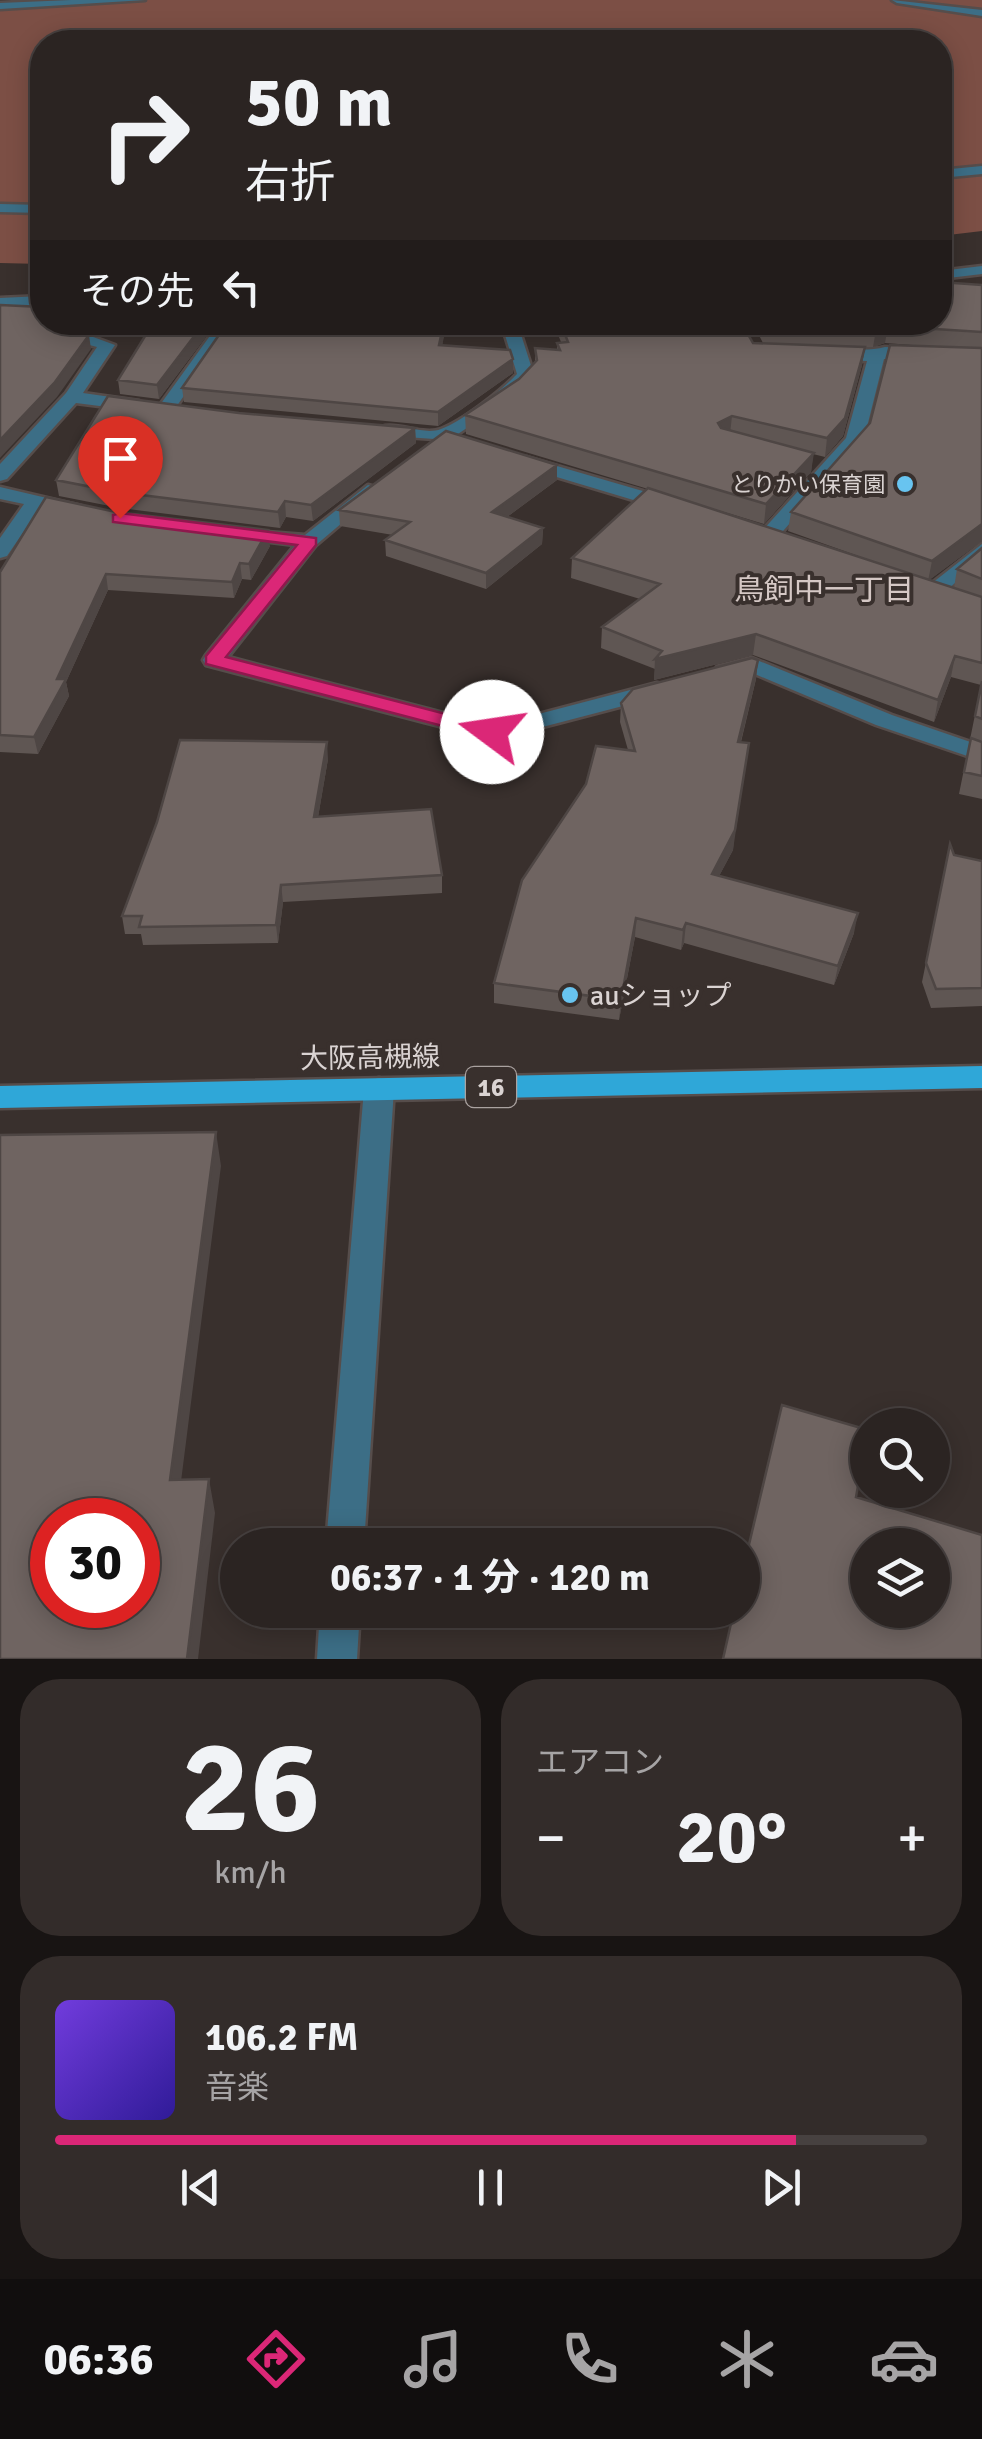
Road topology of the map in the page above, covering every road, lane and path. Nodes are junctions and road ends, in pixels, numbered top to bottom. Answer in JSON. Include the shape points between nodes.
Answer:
{"nodes":[{"id":1,"x":140,"y":0,"type":"edge"},
{"id":2,"x":898,"y":0,"type":"edge"},
{"id":3,"x":0,"y":6,"type":"edge"},
{"id":4,"x":982,"y":12,"type":"edge"},
{"id":5,"x":982,"y":170,"type":"edge"},
{"id":6,"x":952,"y":173,"type":"edge"},
{"id":7,"x":0,"y":208,"type":"edge"},
{"id":8,"x":30,"y":209,"type":"edge"},
{"id":9,"x":982,"y":270,"type":"edge"},
{"id":10,"x":952,"y":274,"type":"edge"},
{"id":11,"x":30,"y":301,"type":"edge"},
{"id":12,"x":0,"y":302,"type":"edge"},
{"id":13,"x":75,"y":335,"type":"edge"},
{"id":14,"x":220,"y":335,"type":"edge"},
{"id":15,"x":513,"y":335,"type":"edge"},
{"id":16,"x":816,"y":355,"type":"edge"},
{"id":17,"x":876,"y":356,"type":"junction"},
{"id":18,"x":982,"y":358,"type":"edge"},
{"id":19,"x":72,"y":397,"type":"junction"},
{"id":20,"x":370,"y":430,"type":"edge"},
{"id":21,"x":452,"y":439,"type":"junction"},
{"id":22,"x":497,"y":453,"type":"edge"},
{"id":23,"x":413,"y":458,"type":"edge"},
{"id":24,"x":0,"y":474,"type":"edge"},
{"id":25,"x":383,"y":480,"type":"edge"},
{"id":26,"x":0,"y":493,"type":"edge"},
{"id":27,"x":34,"y":503,"type":"junction"},
{"id":28,"x":696,"y":513,"type":"edge"},
{"id":29,"x":102,"y":516,"type":"edge"},
{"id":30,"x":214,"y":530,"type":"edge"},
{"id":31,"x":769,"y":535,"type":"edge"},
{"id":32,"x":309,"y":542,"type":"junction"},
{"id":33,"x":982,"y":550,"type":"edge"},
{"id":34,"x":0,"y":552,"type":"edge"},
{"id":35,"x":933,"y":592,"type":"edge"},
{"id":36,"x":982,"y":754,"type":"edge"},
{"id":37,"x":982,"y":1077,"type":"edge"},
{"id":38,"x":379,"y":1089,"type":"junction"},
{"id":39,"x":0,"y":1096,"type":"edge"},
{"id":40,"x":346,"y":1528,"type":"edge"},
{"id":41,"x":339,"y":1628,"type":"edge"},
{"id":42,"x":337,"y":1659,"type":"edge"}],
"edges":[{"from":1,"to":3,"type":"street"},
{"from":2,"to":4,"type":"street"},
{"from":5,"to":6,"type":"street"},
{"from":7,"to":8,"type":"street"},
{"from":9,"to":10,"type":"street"},
{"from":11,"to":12,"type":"street"},
{"from":13,"to":19,"type":"street","via":[[107,346]]},
{"from":14,"to":19,"type":"street","via":[[175,410]]},
{"from":15,"to":21,"type":"street","via":[[526,375]]},
{"from":16,"to":17,"type":"street"},
{"from":17,"to":18,"type":"street"},
{"from":17,"to":31,"type":"street","via":[[855,439],[821,465]]},
{"from":19,"to":24,"type":"street"},
{"from":20,"to":21,"type":"street"},
{"from":21,"to":23,"type":"street"},
{"from":22,"to":28,"type":"street"},
{"from":25,"to":32,"type":"street"},
{"from":26,"to":27,"type":"street"},
{"from":27,"to":29,"type":"street"},
{"from":27,"to":34,"type":"street"},
{"from":30,"to":32,"type":"street"},
{"from":32,"to":36,"type":"street","via":[[214,660],[492,732],[752,665]]},
{"from":33,"to":35,"type":"street"},
{"from":37,"to":38,"type":"main road","name":"大阪高槻線","number":"16"},
{"from":38,"to":39,"type":"main road","name":"大阪高槻線","number":"16"},
{"from":38,"to":40,"type":"street"},
{"from":41,"to":42,"type":"street"}]}
